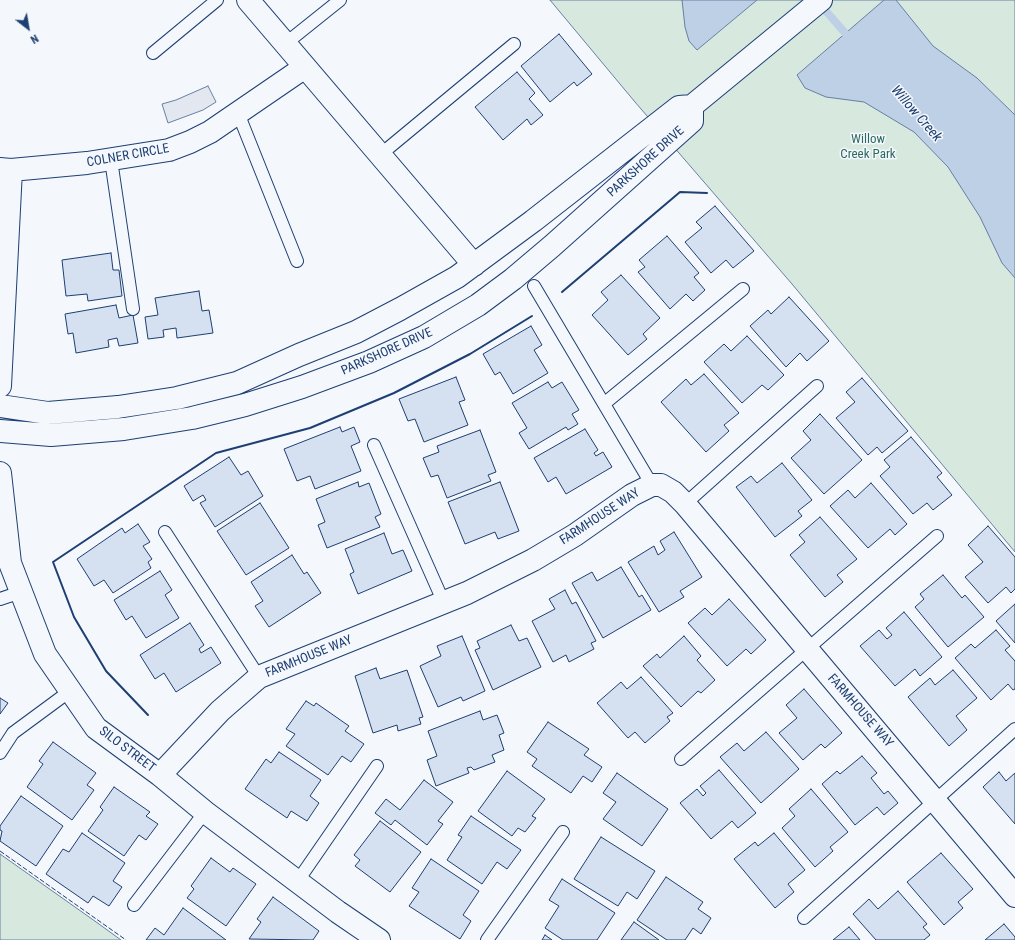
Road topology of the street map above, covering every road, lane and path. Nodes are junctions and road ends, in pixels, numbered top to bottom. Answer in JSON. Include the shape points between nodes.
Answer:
{"nodes":[{"id":1,"x":217,"y":0,"type":"edge"},
{"id":2,"x":248,"y":0,"type":"edge"},
{"id":3,"x":340,"y":0,"type":"edge"},
{"id":4,"x":821,"y":0,"type":"edge"},
{"id":5,"x":285,"y":44,"type":"junction"},
{"id":6,"x":514,"y":44,"type":"dead end"},
{"id":7,"x":153,"y":52,"type":"dead end"},
{"id":8,"x":305,"y":67,"type":"junction"},
{"id":9,"x":692,"y":106,"type":"junction"},
{"id":10,"x":238,"y":113,"type":"junction"},
{"id":11,"x":380,"y":155,"type":"junction"},
{"id":12,"x":111,"y":160,"type":"junction"},
{"id":13,"x":6,"y":170,"type":"edge"},
{"id":14,"x":297,"y":261,"type":"dead end"},
{"id":15,"x":474,"y":265,"type":"junction"},
{"id":16,"x":534,"y":286,"type":"dead end"},
{"id":17,"x":743,"y":289,"type":"dead end"},
{"id":18,"x":133,"y":309,"type":"dead end"},
{"id":19,"x":0,"y":386,"type":"edge"},
{"id":20,"x":817,"y":386,"type":"dead end"},
{"id":21,"x":605,"y":403,"type":"junction"},
{"id":22,"x":0,"y":406,"type":"edge"},
{"id":23,"x":0,"y":431,"type":"edge"},
{"id":24,"x":374,"y":445,"type":"dead end"},
{"id":25,"x":0,"y":473,"type":"edge"},
{"id":26,"x":652,"y":486,"type":"junction"},
{"id":27,"x":685,"y":504,"type":"junction"},
{"id":28,"x":165,"y":532,"type":"dead end"},
{"id":29,"x":937,"y":536,"type":"dead end"},
{"id":30,"x":22,"y":592,"type":"junction"},
{"id":31,"x":0,"y":599,"type":"edge"},
{"id":32,"x":444,"y":603,"type":"junction"},
{"id":33,"x":806,"y":649,"type":"junction"},
{"id":34,"x":259,"y":677,"type":"junction"},
{"id":35,"x":70,"y":691,"type":"junction"},
{"id":36,"x":1015,"y":729,"type":"edge"},
{"id":37,"x":0,"y":753,"type":"edge"},
{"id":38,"x":681,"y":759,"type":"dead end"},
{"id":39,"x":376,"y":766,"type":"dead end"},
{"id":40,"x":160,"y":775,"type":"junction"},
{"id":41,"x":935,"y":800,"type":"junction"},
{"id":42,"x":205,"y":812,"type":"junction"},
{"id":43,"x":563,"y":832,"type":"dead end"},
{"id":44,"x":298,"y":882,"type":"junction"},
{"id":45,"x":1015,"y":896,"type":"edge"},
{"id":46,"x":134,"y":905,"type":"dead end"},
{"id":47,"x":804,"y":918,"type":"dead end"},
{"id":48,"x":379,"y":940,"type":"edge"},
{"id":49,"x":488,"y":940,"type":"edge"}],
"edges":[{"from":1,"to":7,"type":"lane"},
{"from":2,"to":5,"type":"street"},
{"from":3,"to":5,"type":"lane"},
{"from":4,"to":9,"type":"street","name":"PARKSHORE DRIVE"},
{"from":5,"to":8,"type":"street"},
{"from":6,"to":11,"type":"lane"},
{"from":8,"to":10,"type":"street","name":"COLNER CIRCLE"},
{"from":8,"to":11,"type":"street"},
{"from":9,"to":15,"type":"street","name":"PARKSHORE DRIVE","via":[[679,106]]},
{"from":9,"to":23,"type":"street","name":"PARKSHORE DRIVE","via":[[692,121],[552,246],[478,305],[424,337],[369,362],[302,387],[192,418],[124,429],[51,435]]},
{"from":10,"to":12,"type":"street","name":"COLNER CIRCLE","via":[[190,142],[156,153]]},
{"from":10,"to":14,"type":"lane"},
{"from":11,"to":15,"type":"street"},
{"from":12,"to":13,"type":"street","name":"COLNER CIRCLE"},
{"from":12,"to":18,"type":"lane"},
{"from":13,"to":19,"type":"street"},
{"from":15,"to":22,"type":"street","name":"PARKSHORE DRIVE","via":[[457,277],[356,332],[299,354],[236,383],[177,398],[118,407],[48,413]]},
{"from":16,"to":21,"type":"lane"},
{"from":17,"to":21,"type":"lane"},
{"from":20,"to":27,"type":"lane"},
{"from":21,"to":26,"type":"lane"},
{"from":24,"to":32,"type":"lane"},
{"from":25,"to":30,"type":"street","name":"SILO STREET","via":[[10,563]]},
{"from":26,"to":27,"type":"street","name":"FARMHOUSE WAY","via":[[667,487]]},
{"from":26,"to":32,"type":"street","name":"FARMHOUSE WAY","via":[[632,495],[575,535],[533,560]]},
{"from":27,"to":33,"type":"street","name":"FARMHOUSE WAY"},
{"from":28,"to":34,"type":"lane"},
{"from":29,"to":33,"type":"lane"},
{"from":30,"to":31,"type":"lane"},
{"from":30,"to":35,"type":"street","name":"SILO STREET","via":[[45,654]]},
{"from":32,"to":34,"type":"street","name":"FARMHOUSE WAY"},
{"from":33,"to":38,"type":"lane"},
{"from":33,"to":41,"type":"street","name":"FARMHOUSE WAY"},
{"from":34,"to":40,"type":"street","name":"FARMHOUSE WAY","via":[[220,711]]},
{"from":35,"to":37,"type":"lane","via":[[13,734]]},
{"from":35,"to":40,"type":"street","name":"SILO STREET","via":[[96,728]]},
{"from":36,"to":41,"type":"lane"},
{"from":39,"to":44,"type":"lane"},
{"from":40,"to":42,"type":"street","name":"SILO STREET"},
{"from":41,"to":45,"type":"street","name":"FARMHOUSE WAY"},
{"from":41,"to":47,"type":"lane"},
{"from":42,"to":44,"type":"street","name":"SILO STREET"},
{"from":42,"to":46,"type":"lane"},
{"from":43,"to":49,"type":"lane"},
{"from":44,"to":48,"type":"street","name":"SILO STREET"}]}
